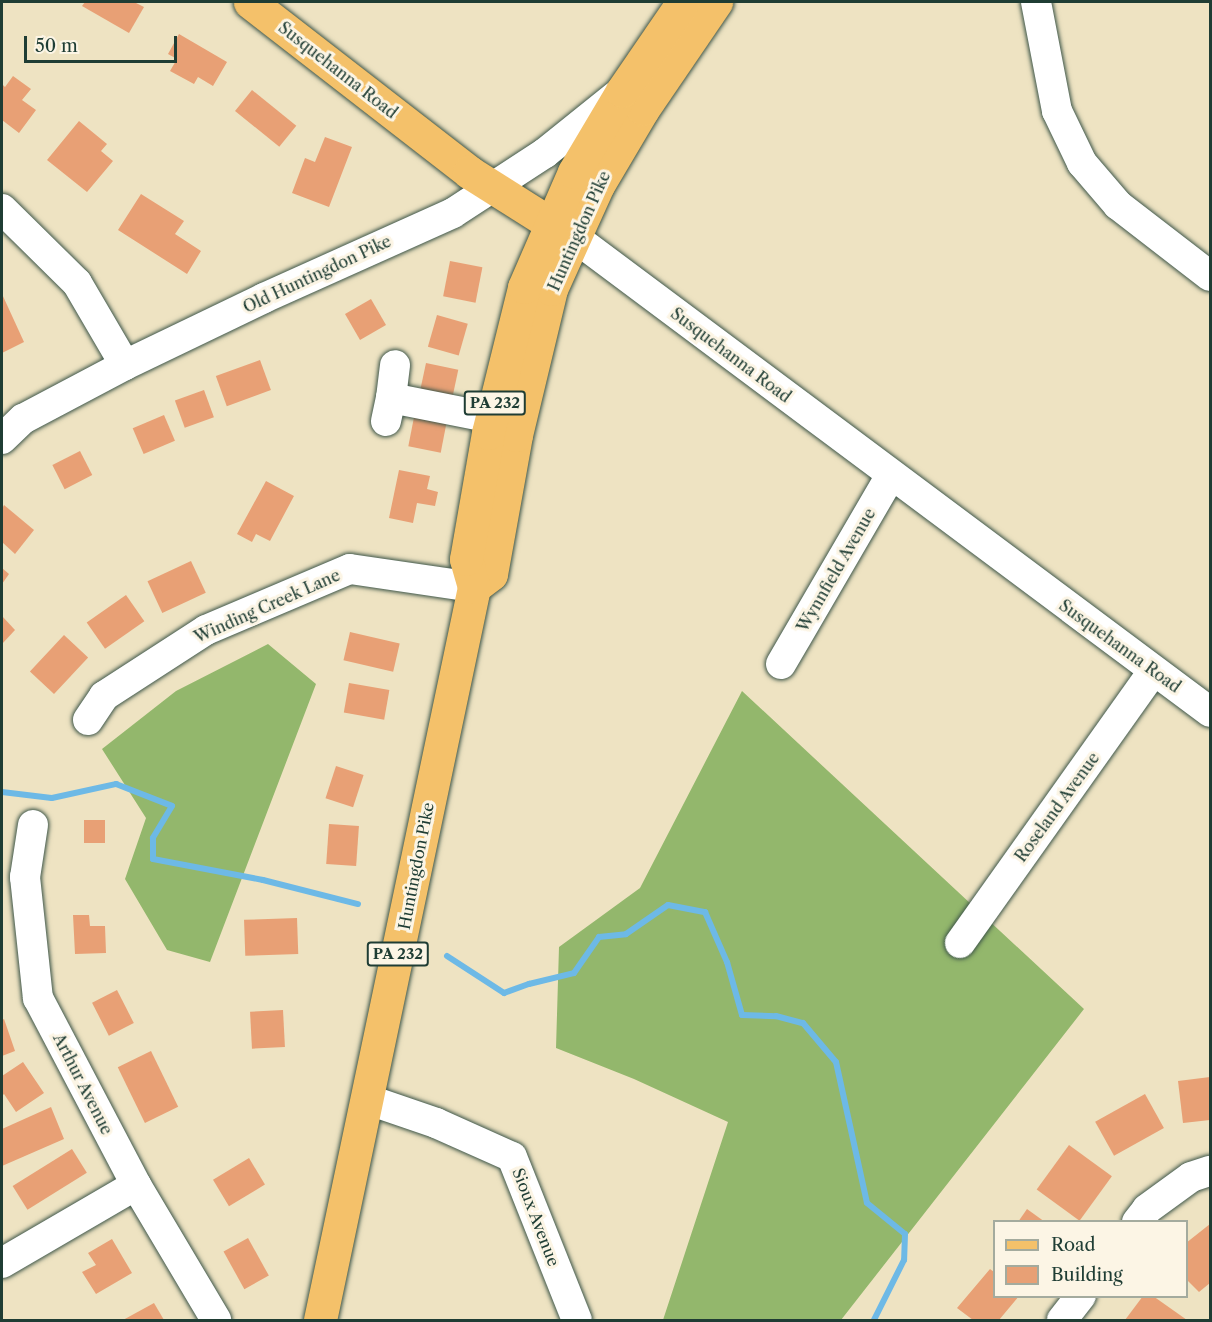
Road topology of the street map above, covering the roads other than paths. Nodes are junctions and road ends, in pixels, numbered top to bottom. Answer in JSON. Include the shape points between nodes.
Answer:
{"nodes":[{"id":1,"x":250,"y":2,"type":"edge"},
{"id":2,"x":682,"y":2,"type":"edge"},
{"id":3,"x":716,"y":2,"type":"edge"},
{"id":4,"x":1036,"y":2,"type":"edge"},
{"id":5,"x":622,"y":91,"type":"junction"},
{"id":6,"x":492,"y":189,"type":"junction"},
{"id":7,"x":2,"y":209,"type":"edge"},
{"id":8,"x":562,"y":231,"type":"junction"},
{"id":9,"x":1210,"y":276,"type":"edge"},
{"id":10,"x":395,"y":365,"type":"dead end"},
{"id":11,"x":125,"y":366,"type":"junction"},
{"id":12,"x":492,"y":418,"type":"junction"},
{"id":13,"x":2,"y":439,"type":"edge"},
{"id":14,"x":891,"y":475,"type":"junction"},
{"id":15,"x":474,"y":587,"type":"junction"},
{"id":16,"x":782,"y":664,"type":"dead end"},
{"id":17,"x":1153,"y":671,"type":"junction"},
{"id":18,"x":1210,"y":712,"type":"edge"},
{"id":19,"x":88,"y":720,"type":"dead end"},
{"id":20,"x":33,"y":825,"type":"dead end"},
{"id":21,"x":960,"y":943,"type":"dead end"},
{"id":22,"x":369,"y":1100,"type":"junction"},
{"id":23,"x":1210,"y":1171,"type":"edge"},
{"id":24,"x":136,"y":1185,"type":"junction"},
{"id":25,"x":1138,"y":1220,"type":"edge"},
{"id":26,"x":2,"y":1263,"type":"edge"},
{"id":27,"x":1078,"y":1298,"type":"edge"},
{"id":28,"x":216,"y":1320,"type":"edge"},
{"id":29,"x":320,"y":1320,"type":"edge"},
{"id":30,"x":577,"y":1320,"type":"edge"},
{"id":31,"x":1062,"y":1320,"type":"edge"}],
"edges":[{"from":1,"to":6,"type":"main road","name":"Susquehanna Road"},
{"from":2,"to":5,"type":"main road","name":"Huntingdon Pike","number":"PA 232"},
{"from":3,"to":8,"type":"main road","name":"Huntingdon Pike","number":"PA 232","via":[[637,118],[598,185]]},
{"from":4,"to":9,"type":"street","via":[[1057,111],[1082,163],[1118,205]]},
{"from":5,"to":6,"type":"street","name":"Old Huntingdon Pike","via":[[545,153]]},
{"from":5,"to":8,"type":"main road","name":"Huntingdon Pike","number":"PA 232","via":[[574,172]]},
{"from":6,"to":8,"type":"main road","name":"Susquehanna Road"},
{"from":6,"to":11,"type":"street","name":"Old Huntingdon Pike","via":[[453,213]]},
{"from":7,"to":11,"type":"street","via":[[77,283]]},
{"from":8,"to":12,"type":"main road","name":"Huntingdon Pike","number":"PA 232","via":[[524,287]]},
{"from":8,"to":14,"type":"street","name":"Susquehanna Road"},
{"from":8,"to":15,"type":"main road","name":"Huntingdon Pike","number":"PA 232","via":[[516,435],[490,574]]},
{"from":10,"to":12,"type":"street","via":[[388,409]]},
{"from":11,"to":13,"type":"street","name":"Old Huntingdon Pike","via":[[23,419]]},
{"from":12,"to":15,"type":"main road","name":"Huntingdon Pike","number":"PA 232","via":[[466,559]]},
{"from":14,"to":16,"type":"street","name":"Wynnfield Avenue"},
{"from":14,"to":17,"type":"street","name":"Susquehanna Road"},
{"from":15,"to":19,"type":"street","name":"Winding Creek Lane","via":[[350,568],[206,630],[104,696]]},
{"from":15,"to":22,"type":"main road","name":"Huntingdon Pike","number":"PA 232"},
{"from":17,"to":18,"type":"street","name":"Susquehanna Road"},
{"from":17,"to":21,"type":"street","name":"Roseland Avenue"},
{"from":20,"to":24,"type":"street","name":"Arthur Avenue","via":[[25,877],[38,998]]},
{"from":22,"to":29,"type":"main road","name":"Huntingdon Pike","number":"PA 232"},
{"from":22,"to":30,"type":"street","name":"Sioux Avenue","via":[[436,1123],[512,1157]]},
{"from":23,"to":25,"type":"street","via":[[1191,1177]]},
{"from":24,"to":26,"type":"street"},
{"from":24,"to":28,"type":"street","name":"Arthur Avenue"},
{"from":27,"to":31,"type":"street"}]}
